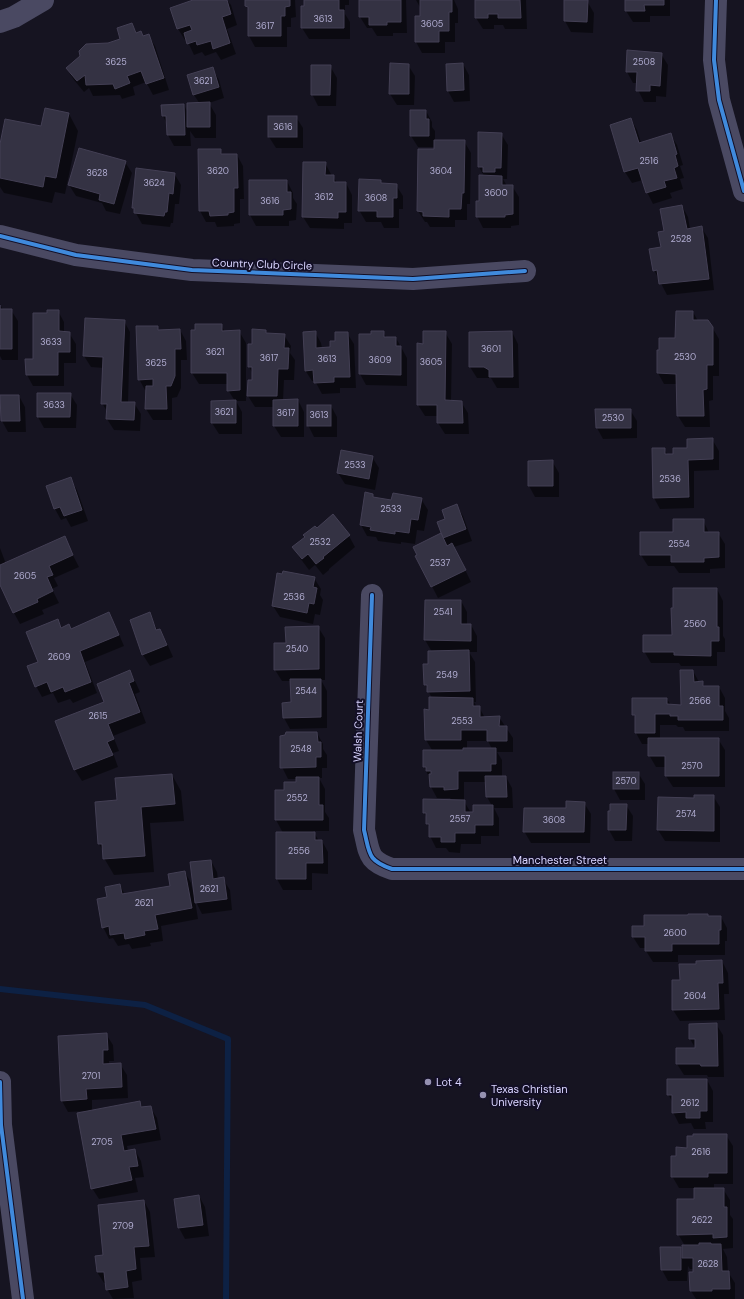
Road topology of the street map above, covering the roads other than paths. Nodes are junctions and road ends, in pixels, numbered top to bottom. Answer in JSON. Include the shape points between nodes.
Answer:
{"nodes":[{"id":1,"x":43,"y":0,"type":"edge"},
{"id":2,"x":716,"y":0,"type":"edge"},
{"id":3,"x":0,"y":22,"type":"edge"},
{"id":4,"x":744,"y":191,"type":"edge"},
{"id":5,"x":0,"y":236,"type":"edge"},
{"id":6,"x":525,"y":271,"type":"dead end"},
{"id":7,"x":372,"y":595,"type":"dead end"},
{"id":8,"x":378,"y":864,"type":"joint"},
{"id":9,"x":744,"y":869,"type":"edge"},
{"id":10,"x":0,"y":1082,"type":"edge"},
{"id":11,"x":23,"y":1299,"type":"edge"}],
"edges":[{"from":1,"to":3,"type":"street"},
{"from":2,"to":4,"type":"street","via":[[714,60],[719,100]]},
{"from":5,"to":6,"type":"street","name":"Country Club Circle","via":[[76,255],[192,270],[414,279]]},
{"from":7,"to":8,"type":"street","name":"Walsh Court","via":[[364,830],[370,855]]},
{"from":8,"to":9,"type":"street","name":"Manchester Street","via":[[392,870]]},
{"from":10,"to":11,"type":"street","via":[[1,1125]]}]}
